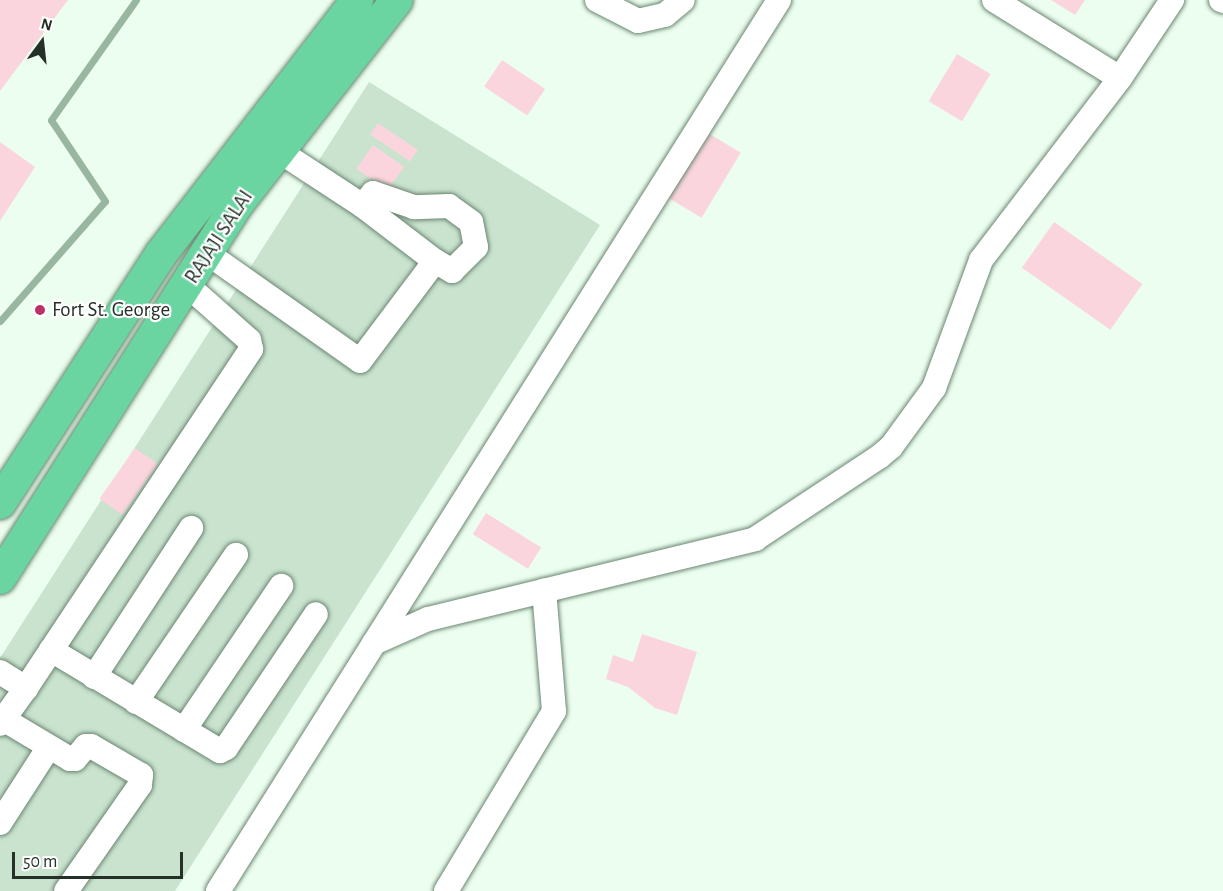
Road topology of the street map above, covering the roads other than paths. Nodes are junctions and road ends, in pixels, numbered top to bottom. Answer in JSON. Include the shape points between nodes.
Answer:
{"nodes":[{"id":1,"x":398,"y":0,"type":"edge"},
{"id":2,"x":597,"y":0,"type":"edge"},
{"id":3,"x":683,"y":0,"type":"edge"},
{"id":4,"x":779,"y":0,"type":"edge"},
{"id":5,"x":994,"y":0,"type":"edge"},
{"id":6,"x":1172,"y":0,"type":"edge"},
{"id":7,"x":350,"y":6,"type":"edge"},
{"id":8,"x":1120,"y":78,"type":"junction"},
{"id":9,"x":279,"y":151,"type":"junction"},
{"id":10,"x":363,"y":206,"type":"junction"},
{"id":11,"x":207,"y":253,"type":"junction"},
{"id":12,"x":435,"y":261,"type":"junction"},
{"id":13,"x":187,"y":285,"type":"junction"},
{"id":14,"x":0,"y":503,"type":"edge"},
{"id":15,"x":191,"y":528,"type":"dead end"},
{"id":16,"x":236,"y":555,"type":"dead end"},
{"id":17,"x":0,"y":578,"type":"edge"},
{"id":18,"x":281,"y":586,"type":"dead end"},
{"id":19,"x":544,"y":590,"type":"junction"},
{"id":20,"x":316,"y":614,"type":"dead end"},
{"id":21,"x":374,"y":643,"type":"junction"},
{"id":22,"x":51,"y":650,"type":"junction"},
{"id":23,"x":0,"y":672,"type":"edge"},
{"id":24,"x":94,"y":677,"type":"junction"},
{"id":25,"x":26,"y":688,"type":"junction"},
{"id":26,"x":136,"y":702,"type":"junction"},
{"id":27,"x":2,"y":722,"type":"edge"},
{"id":28,"x":184,"y":730,"type":"junction"},
{"id":29,"x":49,"y":747,"type":"junction"},
{"id":30,"x":0,"y":823,"type":"edge"},
{"id":31,"x":66,"y":891,"type":"edge"},
{"id":32,"x":218,"y":891,"type":"edge"},
{"id":33,"x":446,"y":891,"type":"edge"}],
"edges":[{"from":1,"to":9,"type":"main road","name":"RAJAJI SALAI"},
{"from":2,"to":3,"type":"street","via":[[638,21],[665,15]]},
{"from":4,"to":21,"type":"street"},
{"from":5,"to":8,"type":"street"},
{"from":6,"to":8,"type":"street"},
{"from":7,"to":14,"type":"main road","name":"RAJAJI SALAI","via":[[161,254]]},
{"from":8,"to":19,"type":"street","via":[[981,260],[934,388],[891,447],[755,539]]},
{"from":9,"to":10,"type":"street"},
{"from":9,"to":11,"type":"main road","name":"RAJAJI SALAI","via":[[239,202]]},
{"from":10,"to":12,"type":"street"},
{"from":10,"to":12,"type":"street","via":[[373,193],[414,207],[449,206],[471,222],[476,247],[452,272]]},
{"from":11,"to":12,"type":"street","via":[[360,361]]},
{"from":11,"to":13,"type":"main road","name":"RAJAJI SALAI"},
{"from":13,"to":17,"type":"main road","name":"RAJAJI SALAI"},
{"from":13,"to":22,"type":"street","via":[[249,340],[251,350]]},
{"from":15,"to":24,"type":"street"},
{"from":16,"to":26,"type":"street"},
{"from":18,"to":28,"type":"street"},
{"from":19,"to":21,"type":"street","via":[[428,619]]},
{"from":19,"to":33,"type":"street","via":[[554,711]]},
{"from":20,"to":28,"type":"street","via":[[226,748],[220,751]]},
{"from":21,"to":32,"type":"street"},
{"from":22,"to":24,"type":"street"},
{"from":22,"to":25,"type":"street"},
{"from":23,"to":25,"type":"street"},
{"from":24,"to":26,"type":"street"},
{"from":25,"to":27,"type":"street"},
{"from":26,"to":28,"type":"street"},
{"from":27,"to":29,"type":"street"},
{"from":29,"to":30,"type":"street"},
{"from":29,"to":31,"type":"street","via":[[75,759],[86,746],[91,746],[141,775],[142,780]]}]}
